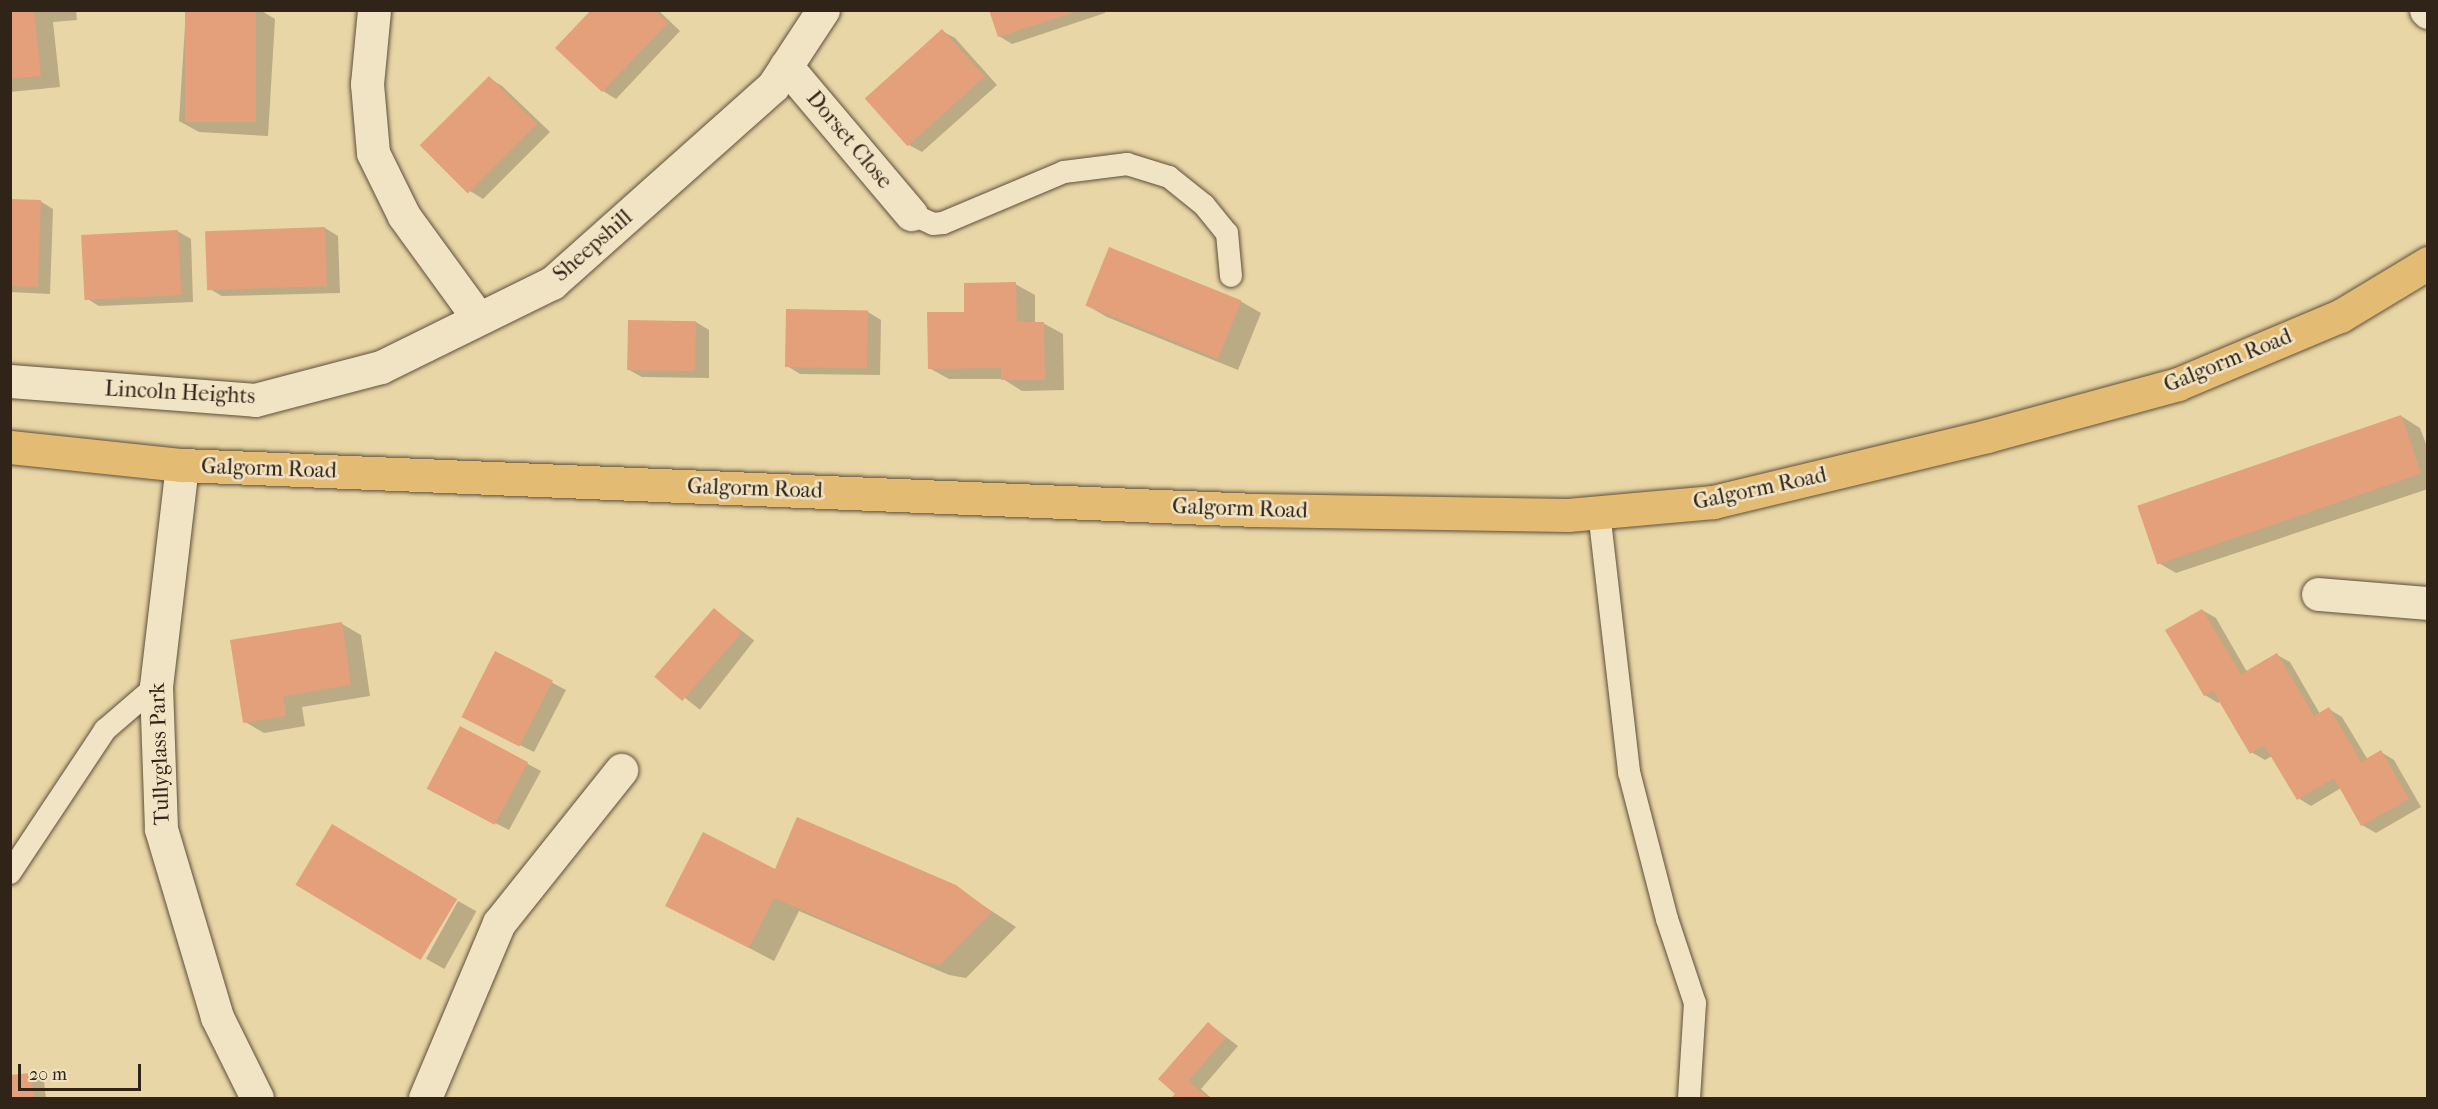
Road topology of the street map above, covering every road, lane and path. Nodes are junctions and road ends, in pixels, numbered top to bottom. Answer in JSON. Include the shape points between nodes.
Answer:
{"nodes":[{"id":1,"x":374,"y":10,"type":"edge"},
{"id":2,"x":824,"y":10,"type":"edge"},
{"id":3,"x":786,"y":66,"type":"junction"},
{"id":4,"x":911,"y":214,"type":"joint"},
{"id":5,"x":2427,"y":263,"type":"edge"},
{"id":6,"x":1231,"y":276,"type":"dead end"},
{"id":7,"x":478,"y":318,"type":"junction"},
{"id":8,"x":10,"y":381,"type":"edge"},
{"id":9,"x":10,"y":447,"type":"edge"},
{"id":10,"x":182,"y":465,"type":"junction"},
{"id":11,"x":1599,"y":512,"type":"junction"},
{"id":12,"x":2318,"y":594,"type":"dead end"},
{"id":13,"x":2427,"y":603,"type":"edge"},
{"id":14,"x":156,"y":686,"type":"junction"},
{"id":15,"x":621,"y":770,"type":"dead end"},
{"id":16,"x":10,"y":873,"type":"edge"},
{"id":17,"x":257,"y":1098,"type":"edge"},
{"id":18,"x":425,"y":1098,"type":"edge"},
{"id":19,"x":1689,"y":1098,"type":"edge"}],
"edges":[{"from":1,"to":7,"type":"street","via":[[367,84],[374,153],[404,216]]},
{"from":2,"to":3,"type":"street","name":"Sheepshill"},
{"from":3,"to":4,"type":"street","name":"Dorset Close"},
{"from":3,"to":7,"type":"street","name":"Sheepshill","via":[[773,86],[552,283]]},
{"from":4,"to":6,"type":"lane","via":[[933,224],[943,223],[1064,171],[1127,164],[1169,177],[1204,205],[1227,233]]},
{"from":5,"to":11,"type":"main road","name":"Galgorm Road","via":[[2340,315],[2178,384],[1987,436],[1713,502]]},
{"from":7,"to":8,"type":"street","name":"Lincoln Heights","via":[[381,367],[255,400]]},
{"from":9,"to":10,"type":"main road","name":"Galgorm Road"},
{"from":10,"to":11,"type":"main road","name":"Galgorm Road","via":[[1256,510],[1568,515]]},
{"from":10,"to":14,"type":"street","name":"Tullyglass Park"},
{"from":11,"to":19,"type":"lane","via":[[1629,772],[1667,919],[1695,1003]]},
{"from":12,"to":13,"type":"street"},
{"from":14,"to":16,"type":"lane","via":[[105,730]]},
{"from":14,"to":17,"type":"street","name":"Tullyglass Park","via":[[161,829],[217,1017]]},
{"from":15,"to":18,"type":"street","via":[[499,922]]}]}
